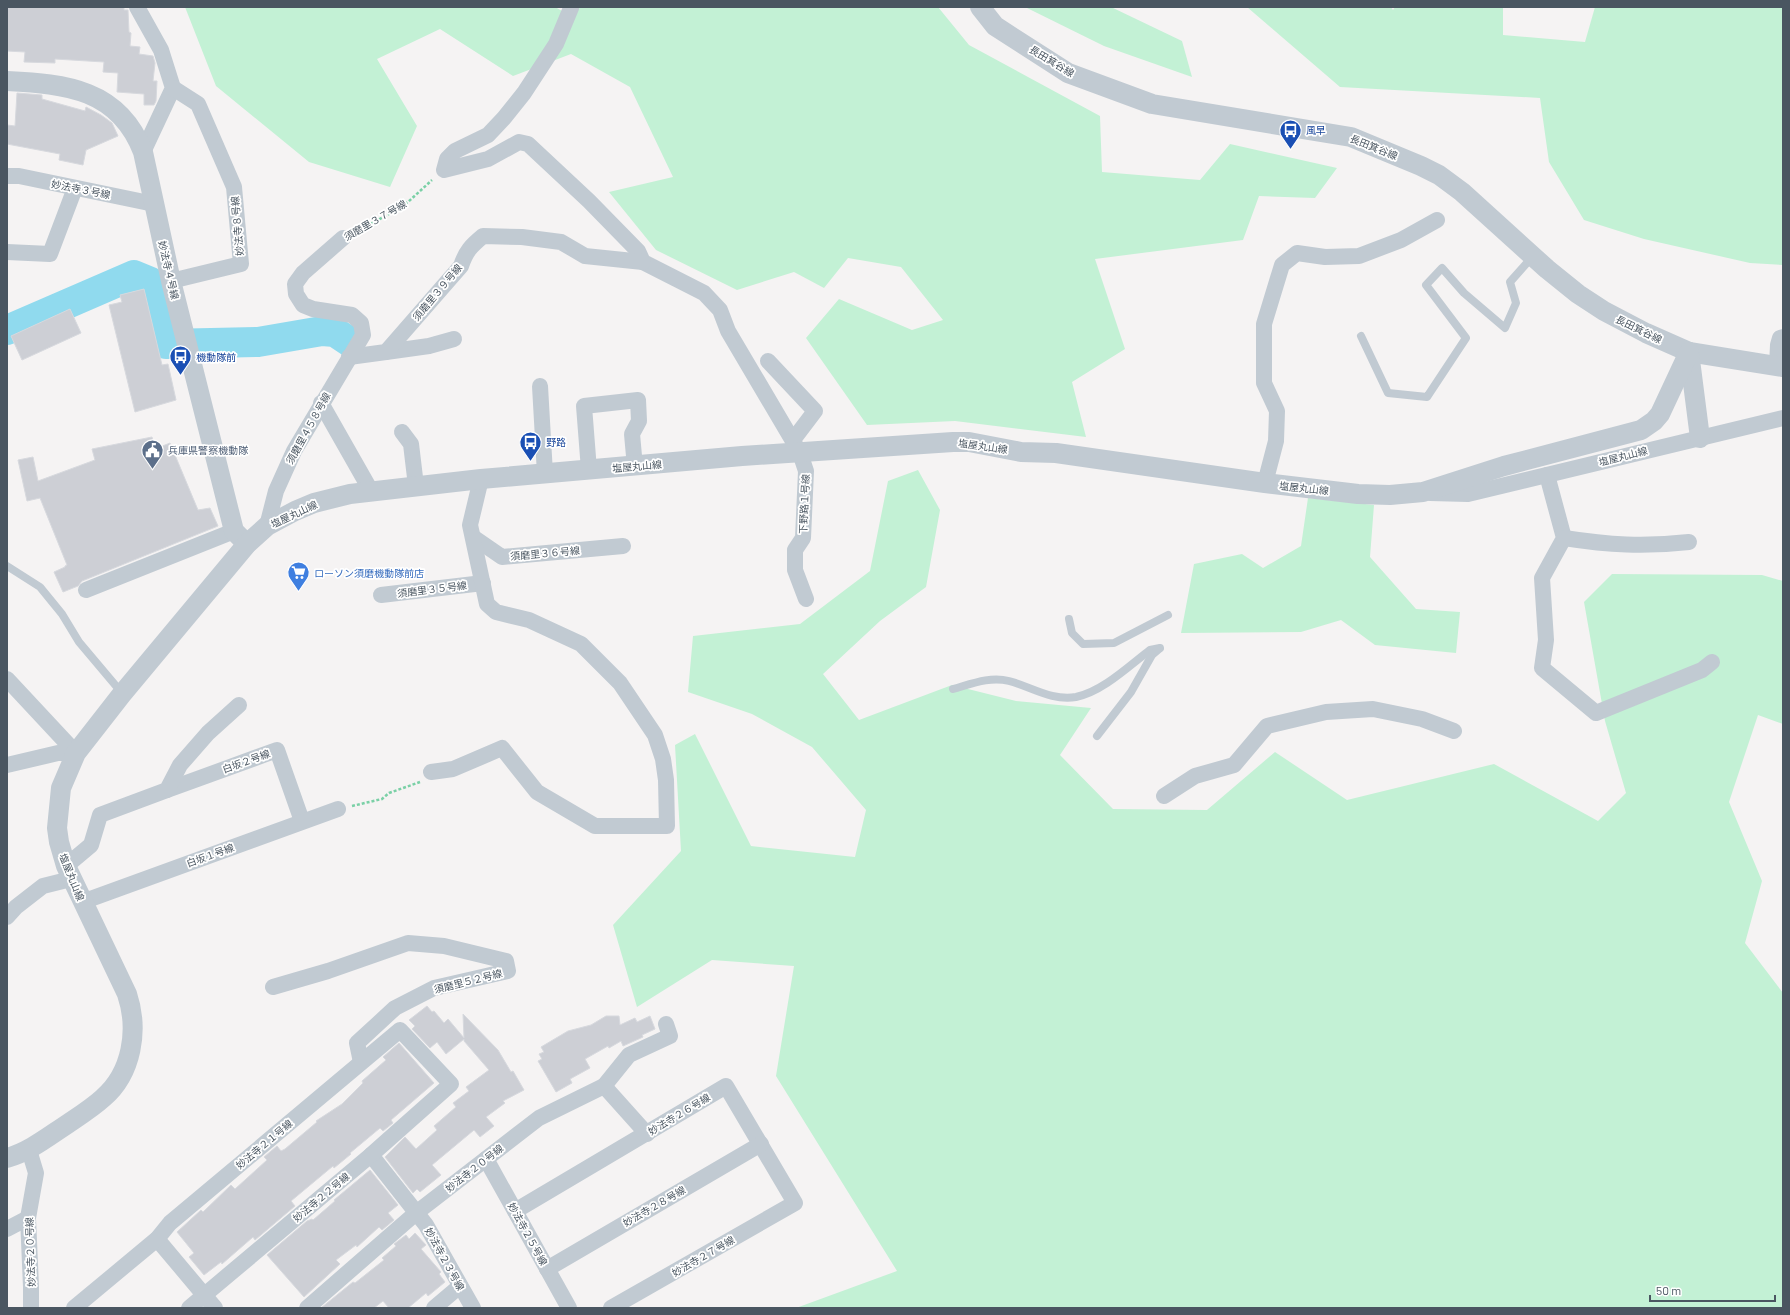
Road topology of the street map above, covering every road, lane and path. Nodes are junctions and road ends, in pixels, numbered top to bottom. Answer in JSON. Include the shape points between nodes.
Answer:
{"nodes":[{"id":1,"x":136,"y":7,"type":"edge"},
{"id":2,"x":570,"y":7,"type":"edge"},
{"id":3,"x":980,"y":7,"type":"edge"},
{"id":4,"x":7,"y":81,"type":"edge"},
{"id":5,"x":173,"y":88,"type":"junction"},
{"id":6,"x":143,"y":152,"type":"junction"},
{"id":7,"x":444,"y":170,"type":"junction"},
{"id":8,"x":7,"y":176,"type":"edge"},
{"id":9,"x":75,"y":188,"type":"junction"},
{"id":10,"x":154,"y":204,"type":"junction"},
{"id":11,"x":1437,"y":220,"type":"dead end"},
{"id":12,"x":343,"y":238,"type":"joint"},
{"id":13,"x":7,"y":252,"type":"edge"},
{"id":14,"x":1533,"y":256,"type":"junction"},
{"id":15,"x":643,"y":262,"type":"junction"},
{"id":16,"x":171,"y":281,"type":"junction"},
{"id":17,"x":1362,"y":336,"type":"dead end"},
{"id":18,"x":1783,"y":337,"type":"edge"},
{"id":19,"x":454,"y":339,"type":"dead end"},
{"id":20,"x":386,"y":352,"type":"junction"},
{"id":21,"x":1689,"y":352,"type":"junction"},
{"id":22,"x":349,"y":357,"type":"junction"},
{"id":23,"x":768,"y":361,"type":"dead end"},
{"id":24,"x":1780,"y":366,"type":"edge"},
{"id":25,"x":540,"y":386,"type":"dead end"},
{"id":26,"x":321,"y":403,"type":"junction"},
{"id":27,"x":1783,"y":418,"type":"edge"},
{"id":28,"x":402,"y":432,"type":"dead end"},
{"id":29,"x":1700,"y":438,"type":"junction"},
{"id":30,"x":797,"y":446,"type":"junction"},
{"id":31,"x":635,"y":467,"type":"junction"},
{"id":32,"x":589,"y":470,"type":"junction"},
{"id":33,"x":545,"y":474,"type":"junction"},
{"id":34,"x":1547,"y":475,"type":"junction"},
{"id":35,"x":481,"y":479,"type":"junction"},
{"id":36,"x":1265,"y":483,"type":"junction"},
{"id":37,"x":416,"y":486,"type":"junction"},
{"id":38,"x":371,"y":491,"type":"junction"},
{"id":39,"x":1423,"y":492,"type":"junction"},
{"id":40,"x":267,"y":526,"type":"junction"},
{"id":41,"x":473,"y":537,"type":"junction"},
{"id":42,"x":240,"y":538,"type":"junction"},
{"id":43,"x":1564,"y":538,"type":"junction"},
{"id":44,"x":1689,"y":542,"type":"dead end"},
{"id":45,"x":623,"y":546,"type":"dead end"},
{"id":46,"x":7,"y":566,"type":"edge"},
{"id":47,"x":483,"y":583,"type":"junction"},
{"id":48,"x":86,"y":590,"type":"dead end"},
{"id":49,"x":381,"y":596,"type":"dead end"},
{"id":50,"x":806,"y":599,"type":"dead end"},
{"id":51,"x":1168,"y":615,"type":"dead end"},
{"id":52,"x":1069,"y":619,"type":"dead end"},
{"id":53,"x":1712,"y":662,"type":"dead end"},
{"id":54,"x":7,"y":679,"type":"edge"},
{"id":55,"x":953,"y":690,"type":"dead end"},
{"id":56,"x":122,"y":694,"type":"junction"},
{"id":57,"x":240,"y":705,"type":"dead end"},
{"id":58,"x":1454,"y":731,"type":"dead end"},
{"id":59,"x":1097,"y":736,"type":"dead end"},
{"id":60,"x":76,"y":753,"type":"junction"},
{"id":61,"x":7,"y":765,"type":"edge"},
{"id":62,"x":431,"y":772,"type":"joint"},
{"id":63,"x":167,"y":790,"type":"junction"},
{"id":64,"x":1164,"y":796,"type":"dead end"},
{"id":65,"x":338,"y":809,"type":"joint"},
{"id":66,"x":302,"y":821,"type":"junction"},
{"id":67,"x":68,"y":872,"type":"junction"},
{"id":68,"x":82,"y":902,"type":"junction"},
{"id":69,"x":7,"y":917,"type":"edge"},
{"id":70,"x":273,"y":987,"type":"dead end"},
{"id":71,"x":666,"y":1024,"type":"dead end"},
{"id":72,"x":361,"y":1062,"type":"junction"},
{"id":73,"x":451,"y":1084,"type":"joint"},
{"id":74,"x":604,"y":1086,"type":"junction"},
{"id":75,"x":647,"y":1134,"type":"junction"},
{"id":76,"x":761,"y":1144,"type":"junction"},
{"id":77,"x":29,"y":1150,"type":"junction"},
{"id":78,"x":371,"y":1155,"type":"junction"},
{"id":79,"x":7,"y":1158,"type":"edge"},
{"id":80,"x":486,"y":1159,"type":"junction"},
{"id":81,"x":795,"y":1203,"type":"joint"},
{"id":82,"x":515,"y":1211,"type":"junction"},
{"id":83,"x":416,"y":1213,"type":"junction"},
{"id":84,"x":28,"y":1218,"type":"junction"},
{"id":85,"x":7,"y":1229,"type":"edge"},
{"id":86,"x":157,"y":1239,"type":"junction"},
{"id":87,"x":547,"y":1269,"type":"junction"},
{"id":88,"x":460,"y":1286,"type":"junction"},
{"id":89,"x":204,"y":1295,"type":"junction"},
{"id":90,"x":31,"y":1308,"type":"edge"},
{"id":91,"x":74,"y":1308,"type":"edge"},
{"id":92,"x":189,"y":1308,"type":"edge"},
{"id":93,"x":215,"y":1308,"type":"edge"},
{"id":94,"x":307,"y":1308,"type":"edge"},
{"id":95,"x":434,"y":1308,"type":"edge"},
{"id":96,"x":473,"y":1308,"type":"edge"},
{"id":97,"x":569,"y":1308,"type":"edge"},
{"id":98,"x":611,"y":1308,"type":"edge"}],
"edges":[{"from":1,"to":5,"type":"street","via":[[161,50]]},
{"from":2,"to":7,"type":"street","via":[[556,44],[524,93],[488,135],[455,151],[447,159]]},
{"from":3,"to":14,"type":"street","name":"長田箕谷線","via":[[995,26],[1068,73],[1152,104],[1351,137],[1421,166],[1439,175],[1462,192]]},
{"from":4,"to":6,"type":"street","name":"妙法寺４号線","via":[[76,89],[102,100],[121,115],[137,136]]},
{"from":5,"to":6,"type":"street"},
{"from":5,"to":16,"type":"street","name":"妙法寺８号線","via":[[198,104],[234,187],[241,264]]},
{"from":6,"to":10,"type":"street","name":"妙法寺４号線"},
{"from":7,"to":12,"type":"path","name":"須磨里３７号線","via":[[408,202]]},
{"from":7,"to":15,"type":"street","via":[[488,159],[519,142],[528,144],[638,251]]},
{"from":8,"to":9,"type":"street","name":"妙法寺３号線","via":[[19,176]]},
{"from":9,"to":10,"type":"street","name":"妙法寺３号線"},
{"from":9,"to":13,"type":"street","via":[[50,254]]},
{"from":10,"to":16,"type":"street","name":"妙法寺４号線"},
{"from":11,"to":36,"type":"street","via":[[1401,240],[1359,256],[1325,257],[1297,253],[1282,265],[1264,324],[1264,382],[1277,410],[1276,441]]},
{"from":12,"to":22,"type":"street","name":"須磨里３７号線","via":[[303,273],[295,284],[296,294],[303,305],[352,315],[361,323],[362,335]]},
{"from":14,"to":17,"type":"lane","via":[[1510,282],[1516,304],[1505,328],[1464,293],[1442,268],[1426,285],[1466,338],[1427,397],[1388,393]]},
{"from":14,"to":21,"type":"street","name":"長田箕谷線","via":[[1578,294],[1604,311]]},
{"from":15,"to":20,"type":"street","name":"須磨里３９号線","via":[[585,256],[561,242],[483,236],[472,245],[461,266]]},
{"from":15,"to":30,"type":"street","name":"下野路１号線","via":[[704,293],[720,310],[728,331]]},
{"from":16,"to":42,"type":"street","name":"妙法寺４号線"},
{"from":18,"to":24,"type":"street","via":[[1780,338],[1778,345]]},
{"from":19,"to":20,"type":"street","via":[[429,346]]},
{"from":20,"to":22,"type":"street"},
{"from":21,"to":24,"type":"street","name":"長田箕谷線"},
{"from":21,"to":29,"type":"street"},
{"from":21,"to":39,"type":"street","via":[[1660,414],[1641,430],[1504,466]]},
{"from":22,"to":26,"type":"street","name":"須磨里４５８号線"},
{"from":23,"to":30,"type":"street","via":[[815,410]]},
{"from":25,"to":33,"type":"street"},
{"from":26,"to":38,"type":"street"},
{"from":26,"to":40,"type":"street","name":"須磨里４５８号線","via":[[276,491]]},
{"from":27,"to":29,"type":"street","name":"塩屋丸山線"},
{"from":28,"to":37,"type":"street","via":[[411,444]]},
{"from":29,"to":34,"type":"street","name":"塩屋丸山線"},
{"from":30,"to":31,"type":"street","name":"塩屋丸山線","via":[[742,456]]},
{"from":30,"to":36,"type":"street","name":"塩屋丸山線","via":[[969,442],[1021,452],[1056,454]]},
{"from":30,"to":50,"type":"street","name":"下野路１号線","via":[[806,471],[806,479],[803,538],[795,550],[795,570]]},
{"from":31,"to":32,"type":"street","name":"塩屋丸山線"},
{"from":31,"to":32,"type":"street","via":[[632,434],[639,420],[638,400],[584,406]]},
{"from":32,"to":33,"type":"street","name":"塩屋丸山線"},
{"from":33,"to":35,"type":"street","name":"塩屋丸山線"},
{"from":34,"to":39,"type":"street","name":"塩屋丸山線","via":[[1468,494]]},
{"from":34,"to":43,"type":"street"},
{"from":35,"to":37,"type":"street","name":"塩屋丸山線"},
{"from":35,"to":41,"type":"street","via":[[470,525]]},
{"from":36,"to":39,"type":"street","name":"塩屋丸山線","via":[[1358,494]]},
{"from":37,"to":38,"type":"street","name":"塩屋丸山線"},
{"from":38,"to":40,"type":"street","name":"塩屋丸山線","via":[[314,503]]},
{"from":40,"to":42,"type":"street","name":"塩屋丸山線"},
{"from":41,"to":45,"type":"street","name":"須磨里３６号線","via":[[502,558]]},
{"from":41,"to":47,"type":"street"},
{"from":42,"to":48,"type":"street"},
{"from":42,"to":56,"type":"street","name":"塩屋丸山線"},
{"from":43,"to":44,"type":"street","via":[[1601,544],[1654,546]]},
{"from":43,"to":53,"type":"street","via":[[1542,578],[1546,640],[1542,668],[1596,713],[1702,670]]},
{"from":46,"to":56,"type":"lane","via":[[40,587],[62,614],[79,642]]},
{"from":47,"to":49,"type":"street","name":"須磨里３５号線"},
{"from":47,"to":62,"type":"street","via":[[487,604],[496,612],[529,620],[581,644],[620,683],[655,735],[663,759],[667,826],[595,826],[537,792],[502,748],[453,769]]},
{"from":51,"to":52,"type":"lane","via":[[1114,643],[1083,644],[1072,633]]},
{"from":54,"to":60,"type":"street"},
{"from":55,"to":59,"type":"lane","via":[[984,680],[1008,680],[1053,697],[1076,697],[1097,689],[1150,650],[1160,648],[1152,655],[1131,692]]},
{"from":56,"to":60,"type":"street","name":"塩屋丸山線"},
{"from":57,"to":63,"type":"street","via":[[208,733],[180,765]]},
{"from":58,"to":64,"type":"street","via":[[1422,719],[1373,709],[1326,712],[1267,726],[1234,765],[1195,776]]},
{"from":60,"to":61,"type":"street","via":[[58,753]]},
{"from":60,"to":67,"type":"street","name":"塩屋丸山線","via":[[61,788],[58,813],[58,842]]},
{"from":62,"to":65,"type":"path","via":[[418,784],[389,793],[382,799]]},
{"from":63,"to":66,"type":"street","name":"白坂２号線","via":[[277,750]]},
{"from":63,"to":67,"type":"street","via":[[100,815],[91,845]]},
{"from":65,"to":66,"type":"street","name":"白坂１号線"},
{"from":66,"to":68,"type":"street","name":"白坂１号線"},
{"from":67,"to":68,"type":"street","name":"塩屋丸山線"},
{"from":67,"to":69,"type":"street","via":[[43,886]]},
{"from":68,"to":77,"type":"street","name":"塩屋丸山線","via":[[131,1006],[133,1026],[129,1057],[121,1077],[103,1098]]},
{"from":70,"to":72,"type":"street","name":"須磨里５２号線","via":[[408,943],[444,946],[506,962],[508,971],[434,988],[395,1008],[357,1043]]},
{"from":71,"to":74,"type":"street","via":[[670,1036],[629,1055]]},
{"from":72,"to":73,"type":"street","name":"妙法寺２１号線","via":[[400,1030]]},
{"from":72,"to":86,"type":"street","name":"妙法寺２１号線","via":[[170,1223]]},
{"from":73,"to":78,"type":"street","name":"妙法寺２２号線"},
{"from":74,"to":75,"type":"street"},
{"from":74,"to":80,"type":"street","name":"妙法寺２０号線","via":[[539,1118]]},
{"from":75,"to":76,"type":"street","name":"妙法寺２６号線","via":[[726,1086]]},
{"from":75,"to":82,"type":"street","name":"妙法寺２６号線"},
{"from":76,"to":81,"type":"street","name":"妙法寺２６号線"},
{"from":76,"to":87,"type":"street","name":"妙法寺２８号線"},
{"from":77,"to":79,"type":"street","name":"塩屋丸山線"},
{"from":77,"to":84,"type":"street","name":"妙法寺２０号線","via":[[36,1172]]},
{"from":78,"to":83,"type":"street","name":"妙法寺２３号線"},
{"from":78,"to":89,"type":"street","name":"妙法寺２２号線"},
{"from":80,"to":82,"type":"street","name":"妙法寺２５号線"},
{"from":80,"to":83,"type":"street","name":"妙法寺２０号線"},
{"from":81,"to":98,"type":"street","name":"妙法寺２７号線"},
{"from":82,"to":87,"type":"street","name":"妙法寺２５号線"},
{"from":83,"to":88,"type":"street","name":"妙法寺２３号線","via":[[426,1225]]},
{"from":83,"to":94,"type":"street","name":"妙法寺２０号線"},
{"from":84,"to":85,"type":"street"},
{"from":84,"to":90,"type":"street","name":"妙法寺２０号線"},
{"from":86,"to":89,"type":"street"},
{"from":86,"to":91,"type":"street","name":"妙法寺２１号線"},
{"from":87,"to":97,"type":"street","name":"妙法寺２５号線"},
{"from":88,"to":95,"type":"street"},
{"from":88,"to":96,"type":"street","name":"妙法寺２３号線"},
{"from":89,"to":92,"type":"street","name":"妙法寺２２号線"},
{"from":89,"to":93,"type":"street"}]}
